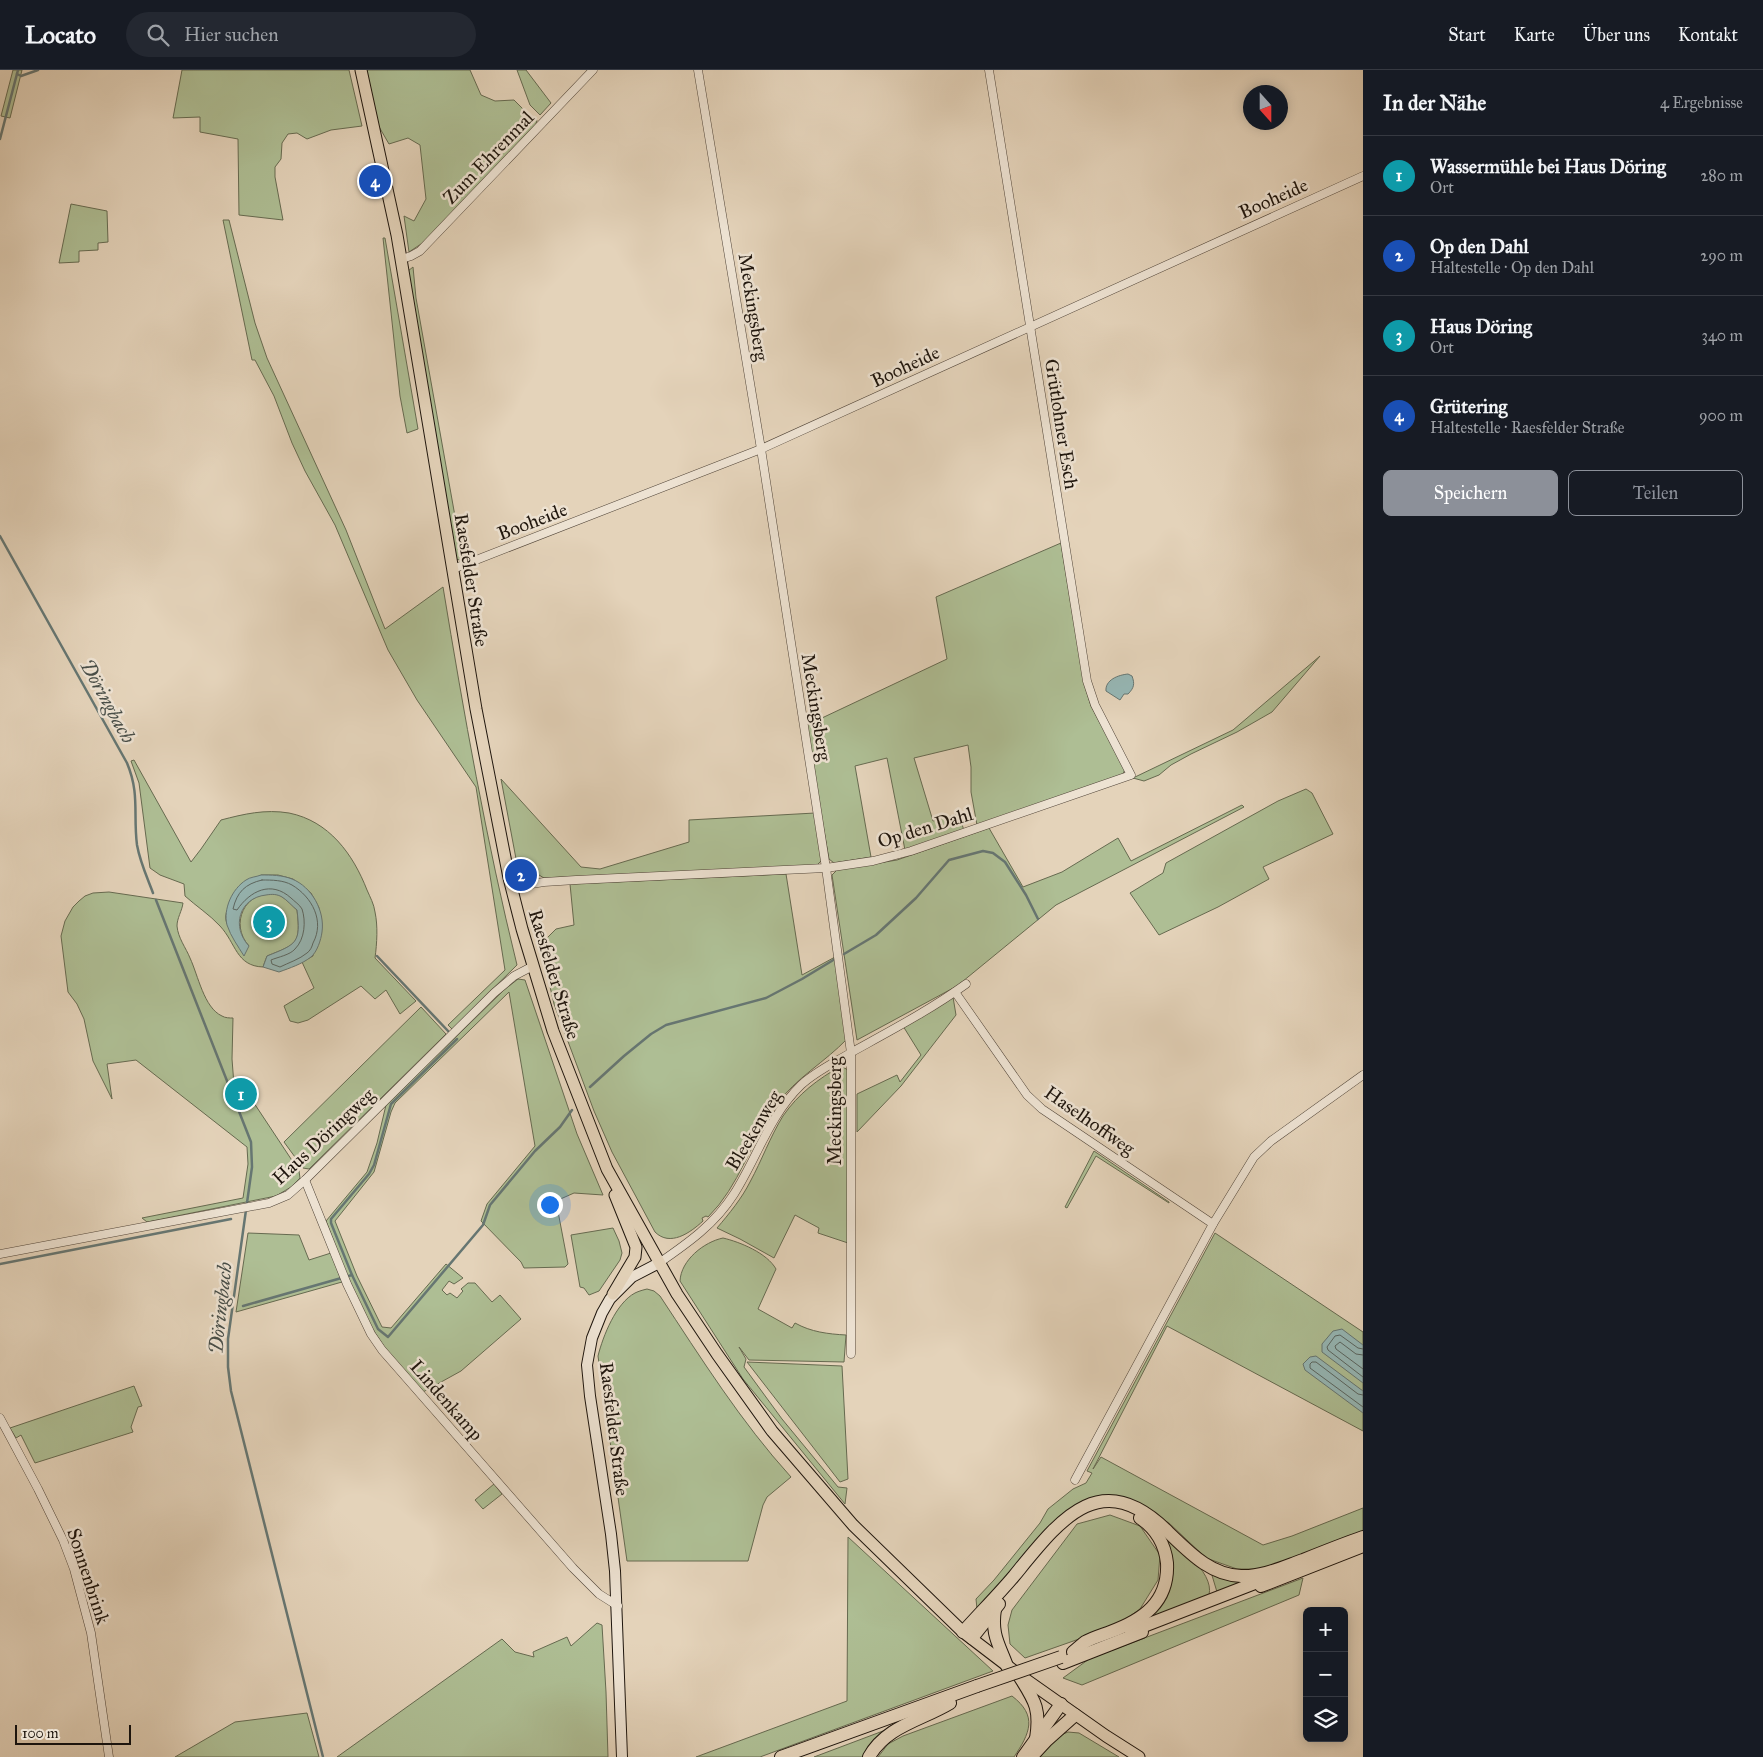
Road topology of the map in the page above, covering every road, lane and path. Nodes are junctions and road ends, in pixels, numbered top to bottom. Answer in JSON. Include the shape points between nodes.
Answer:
{"nodes":[{"id":1,"x":361,"y":70,"type":"edge"},
{"id":2,"x":593,"y":70,"type":"edge"},
{"id":3,"x":698,"y":70,"type":"edge"},
{"id":4,"x":989,"y":70,"type":"edge"},
{"id":5,"x":1363,"y":176,"type":"edge"},
{"id":6,"x":402,"y":259,"type":"junction"},
{"id":7,"x":1030,"y":326,"type":"junction"},
{"id":8,"x":761,"y":449,"type":"junction"},
{"id":9,"x":453,"y":569,"type":"junction"},
{"id":10,"x":1132,"y":774,"type":"joint"},
{"id":11,"x":826,"y":868,"type":"junction"},
{"id":12,"x":512,"y":888,"type":"junction"},
{"id":13,"x":533,"y":966,"type":"junction"},
{"id":14,"x":966,"y":984,"type":"dead end"},
{"id":15,"x":956,"y":992,"type":"junction"},
{"id":16,"x":851,"y":1053,"type":"junction"},
{"id":17,"x":1363,"y":1075,"type":"edge"},
{"id":18,"x":607,"y":1169,"type":"junction"},
{"id":19,"x":305,"y":1180,"type":"junction"},
{"id":20,"x":1213,"y":1224,"type":"junction"},
{"id":21,"x":0,"y":1254,"type":"edge"},
{"id":22,"x":660,"y":1263,"type":"junction"},
{"id":23,"x":613,"y":1294,"type":"junction"},
{"id":24,"x":851,"y":1354,"type":"dead end"},
{"id":25,"x":0,"y":1418,"type":"edge"},
{"id":26,"x":1075,"y":1480,"type":"dead end"},
{"id":27,"x":1363,"y":1538,"type":"edge"},
{"id":28,"x":1363,"y":1546,"type":"edge"},
{"id":29,"x":618,"y":1606,"type":"junction"},
{"id":30,"x":996,"y":1608,"type":"junction"},
{"id":31,"x":967,"y":1635,"type":"junction"},
{"id":32,"x":1073,"y":1652,"type":"junction"},
{"id":33,"x":1062,"y":1660,"type":"junction"},
{"id":34,"x":1012,"y":1670,"type":"junction"},
{"id":35,"x":979,"y":1689,"type":"junction"},
{"id":36,"x":950,"y":1703,"type":"junction"},
{"id":37,"x":1061,"y":1704,"type":"junction"},
{"id":38,"x":1075,"y":1715,"type":"junction"},
{"id":39,"x":1036,"y":1739,"type":"junction"},
{"id":40,"x":109,"y":1757,"type":"edge"},
{"id":41,"x":622,"y":1757,"type":"edge"},
{"id":42,"x":781,"y":1757,"type":"edge"},
{"id":43,"x":801,"y":1757,"type":"edge"},
{"id":44,"x":869,"y":1757,"type":"edge"},
{"id":45,"x":1023,"y":1757,"type":"edge"},
{"id":46,"x":1031,"y":1757,"type":"edge"},
{"id":47,"x":1139,"y":1757,"type":"edge"}],
"edges":[{"from":1,"to":6,"type":"main road","name":"Raesfelder Straße"},
{"from":2,"to":6,"type":"street","name":"Zum Ehrenmal","via":[[420,251]]},
{"from":3,"to":8,"type":"street","name":"Meckingsberg"},
{"from":4,"to":7,"type":"street","name":"Grütlohner Esch"},
{"from":5,"to":7,"type":"street","name":"Booheide"},
{"from":6,"to":9,"type":"main road","name":"Raesfelder Straße"},
{"from":7,"to":8,"type":"street","name":"Booheide"},
{"from":7,"to":10,"type":"street","name":"Grütlohner Esch","via":[[1087,682],[1095,705]]},
{"from":8,"to":9,"type":"street","name":"Booheide"},
{"from":8,"to":11,"type":"street","name":"Meckingsberg"},
{"from":9,"to":12,"type":"main road","name":"Raesfelder Straße","via":[[494,806]]},
{"from":10,"to":11,"type":"street","name":"Op den Dahl","via":[[894,857]]},
{"from":11,"to":12,"type":"street","name":"Op den Dahl","via":[[544,882]]},
{"from":11,"to":16,"type":"street","name":"Meckingsberg"},
{"from":12,"to":13,"type":"main road","name":"Raesfelder Straße"},
{"from":13,"to":18,"type":"main road","name":"Raesfelder Straße","via":[[553,1031]]},
{"from":13,"to":19,"type":"street","name":"Haus Döringweg","via":[[514,976],[494,993]]},
{"from":14,"to":15,"type":"street","name":"Bleekenweg"},
{"from":15,"to":16,"type":"street","name":"Bleekenweg"},
{"from":15,"to":20,"type":"street","name":"Haselhoffweg","via":[[1027,1095],[1042,1109]]},
{"from":16,"to":22,"type":"street","name":"Bleekenweg","via":[[814,1074],[792,1094],[769,1126],[734,1195],[720,1214],[692,1241]]},
{"from":16,"to":24,"type":"street","name":"Meckingsberg"},
{"from":17,"to":20,"type":"street","via":[[1262,1149]]},
{"from":18,"to":22,"type":"main road","name":"Raesfelder Straße"},
{"from":18,"to":23,"type":"main road","via":[[636,1247],[635,1257]]},
{"from":19,"to":21,"type":"street","name":"Haus Döringweg","via":[[283,1197],[252,1206]]},
{"from":19,"to":29,"type":"street","name":"Lindenkamp","via":[[347,1284],[382,1350],[573,1568],[599,1594]]},
{"from":20,"to":26,"type":"street"},
{"from":22,"to":23,"type":"main road","name":"Raesfelder Straße","via":[[632,1277]]},
{"from":22,"to":31,"type":"main road","via":[[746,1397],[796,1461],[853,1525]]},
{"from":23,"to":29,"type":"main road","name":"Raesfelder Straße","via":[[596,1327],[588,1365]]},
{"from":25,"to":40,"type":"street","name":"Sonnenbrink","via":[[63,1540],[74,1569],[91,1633]]},
{"from":27,"to":31,"type":"highway","via":[[1266,1573],[1240,1576],[1226,1574],[1201,1562],[1140,1509],[1121,1503],[1096,1503],[1074,1512],[1054,1528]]},
{"from":27,"to":32,"type":"highway"},
{"from":28,"to":33,"type":"highway"},
{"from":29,"to":41,"type":"main road","name":"Raesfelder Straße"},
{"from":30,"to":31,"type":"highway"},
{"from":30,"to":32,"type":"highway","via":[[1052,1537],[1075,1517],[1108,1508],[1137,1515],[1154,1531],[1166,1553],[1166,1578],[1158,1600],[1138,1620],[1085,1642]]},
{"from":30,"to":34,"type":"highway","via":[[994,1634]]},
{"from":31,"to":34,"type":"main road"},
{"from":32,"to":33,"type":"highway"},
{"from":33,"to":35,"type":"highway"},
{"from":34,"to":37,"type":"main road"},
{"from":34,"to":39,"type":"highway","via":[[1036,1706]]},
{"from":35,"to":36,"type":"highway"},
{"from":35,"to":42,"type":"highway"},
{"from":36,"to":43,"type":"highway"},
{"from":36,"to":44,"type":"highway","via":[[896,1728],[876,1744]]},
{"from":37,"to":38,"type":"main road"},
{"from":37,"to":39,"type":"highway"},
{"from":38,"to":46,"type":"highway"},
{"from":38,"to":47,"type":"main road"},
{"from":39,"to":45,"type":"highway"}]}
